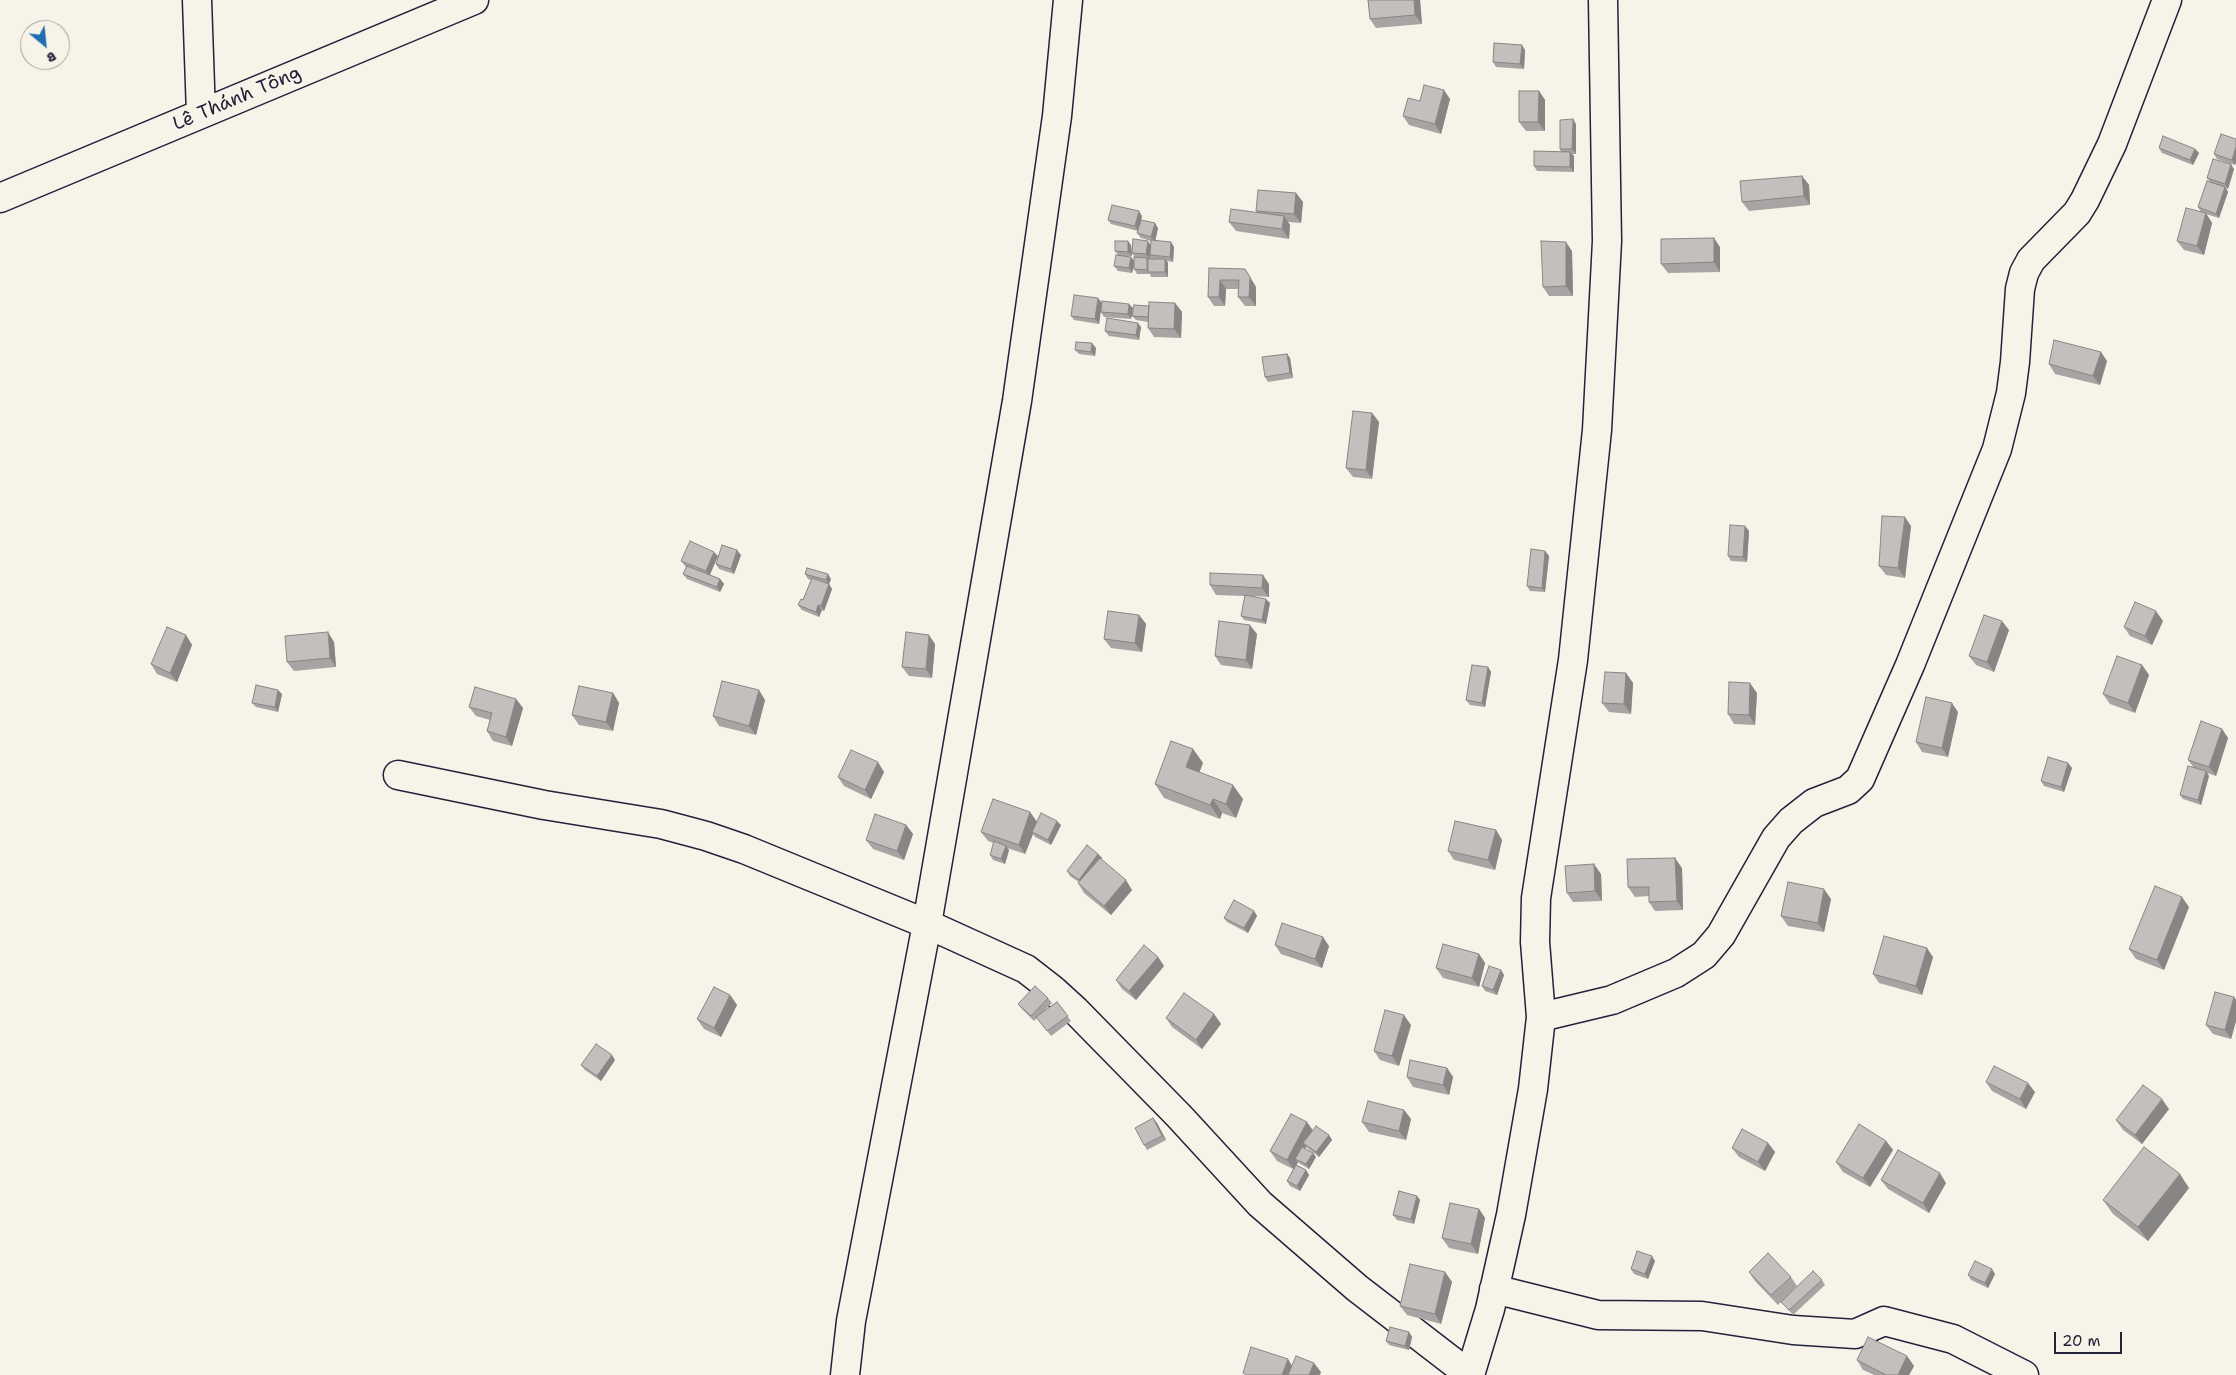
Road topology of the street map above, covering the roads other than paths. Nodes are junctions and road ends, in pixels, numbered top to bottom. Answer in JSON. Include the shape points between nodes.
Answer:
{"nodes":[{"id":1,"x":196,"y":0,"type":"edge"},
{"id":2,"x":474,"y":0,"type":"edge"},
{"id":3,"x":1068,"y":0,"type":"edge"},
{"id":4,"x":1603,"y":0,"type":"edge"},
{"id":5,"x":2167,"y":0,"type":"edge"},
{"id":6,"x":201,"y":114,"type":"junction"},
{"id":7,"x":0,"y":198,"type":"edge"},
{"id":8,"x":398,"y":775,"type":"dead end"},
{"id":9,"x":927,"y":924,"type":"junction"},
{"id":10,"x":1541,"y":1017,"type":"junction"},
{"id":11,"x":1494,"y":1289,"type":"junction"},
{"id":12,"x":845,"y":1375,"type":"edge"},
{"id":13,"x":1470,"y":1375,"type":"edge"},
{"id":14,"x":2024,"y":1375,"type":"edge"}],
"edges":[{"from":1,"to":6,"type":"street"},
{"from":2,"to":6,"type":"street","name":"Lê Thánh Tông"},
{"from":3,"to":9,"type":"street","via":[[1058,116],[1017,401]]},
{"from":4,"to":10,"type":"street","via":[[1607,241],[1597,430],[1573,660],[1536,898],[1535,942]]},
{"from":5,"to":10,"type":"street","via":[[2112,144],[2085,200],[2077,213],[2031,260],[2024,273],[2011,393],[1997,449],[1860,779],[1848,790],[1809,806],[1790,821],[1776,838],[1721,935],[1704,955],[1676,973],[1612,1000]]},
{"from":6,"to":7,"type":"street","name":"Lê Thánh Tông"},
{"from":8,"to":9,"type":"street","via":[[544,805],[661,824],[706,836],[744,848]]},
{"from":9,"to":12,"type":"street","via":[[851,1321]]},
{"from":9,"to":13,"type":"street","via":[[1026,969],[1053,990],[1260,1204],[1358,1288]]},
{"from":10,"to":11,"type":"street","via":[[1511,1215]]},
{"from":11,"to":13,"type":"street"},
{"from":11,"to":14,"type":"street","via":[[1598,1315],[1702,1316],[1793,1330],[1855,1334],[1884,1321],[1953,1339]]}]}
